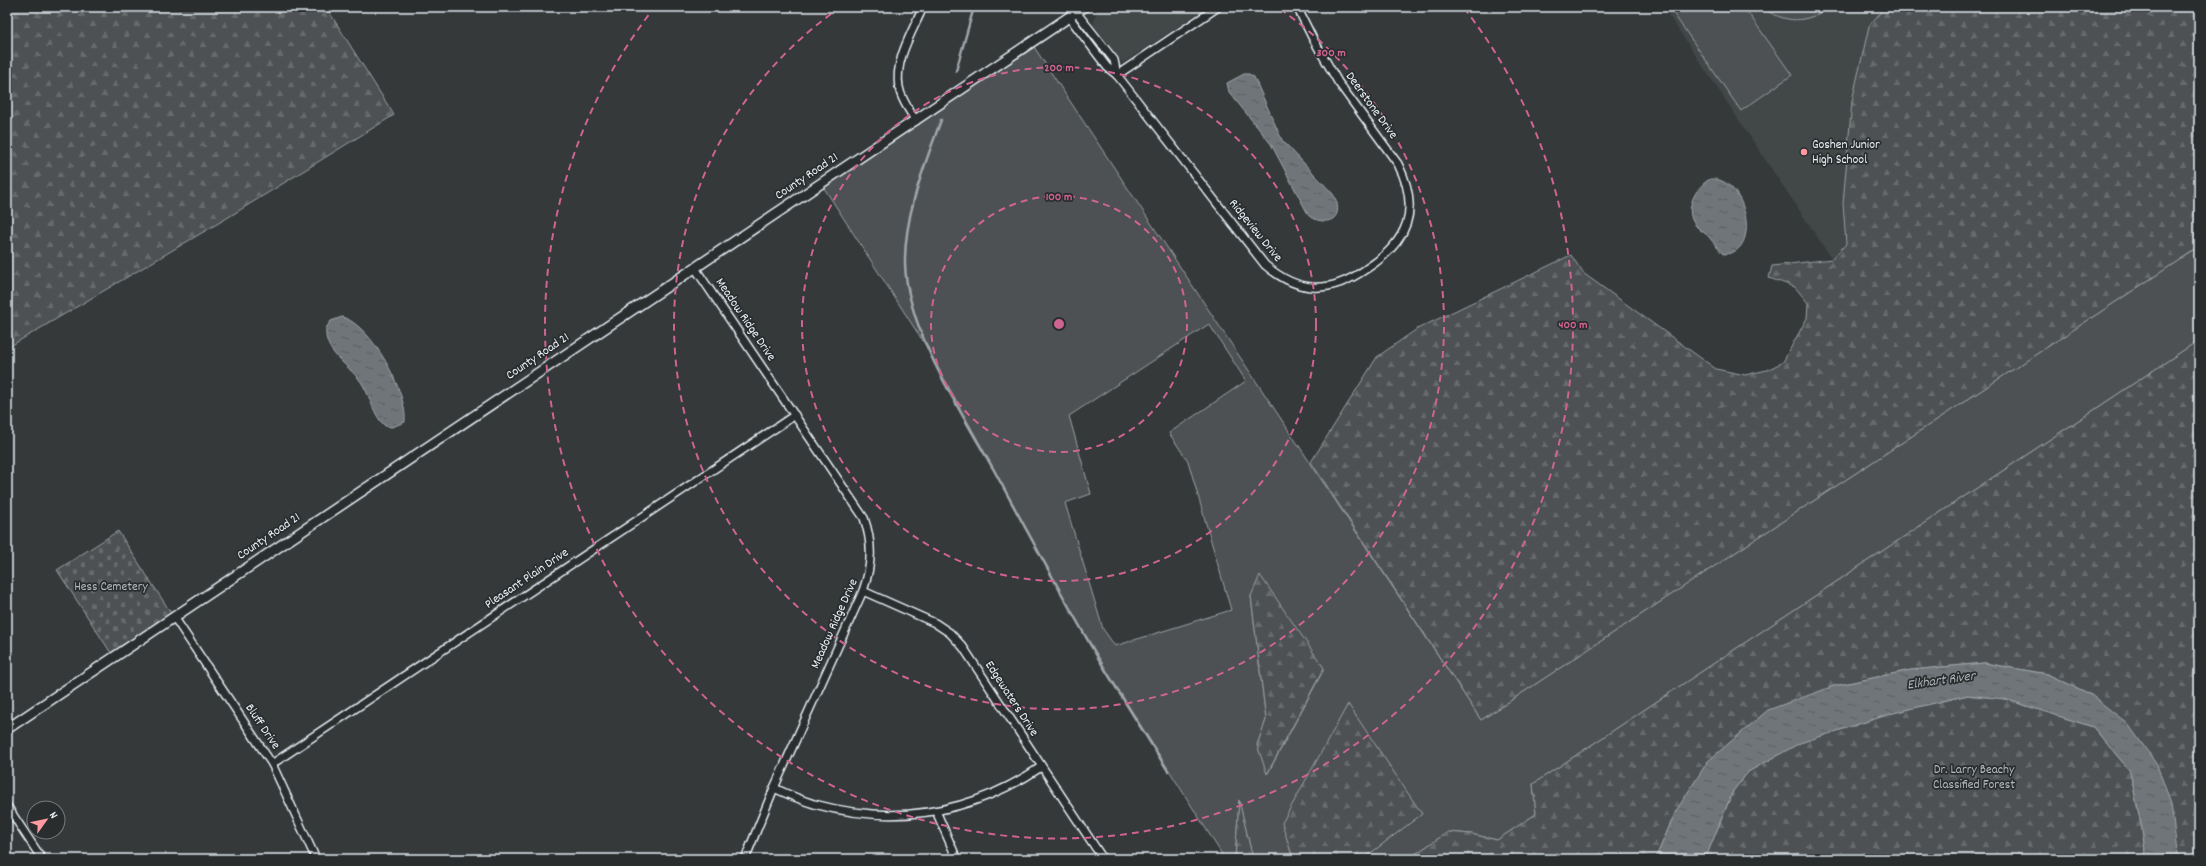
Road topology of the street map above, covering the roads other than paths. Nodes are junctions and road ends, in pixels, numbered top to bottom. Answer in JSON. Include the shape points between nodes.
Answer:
{"nodes":[{"id":1,"x":924,"y":7,"type":"edge"},
{"id":2,"x":1218,"y":7,"type":"edge"},
{"id":3,"x":1297,"y":7,"type":"edge"},
{"id":4,"x":1076,"y":12,"type":"edge"},
{"id":5,"x":1117,"y":75,"type":"junction"},
{"id":6,"x":916,"y":120,"type":"junction"},
{"id":7,"x":1410,"y":199,"type":"joint"},
{"id":8,"x":695,"y":268,"type":"junction"},
{"id":9,"x":795,"y":414,"type":"junction"},
{"id":10,"x":863,"y":591,"type":"junction"},
{"id":11,"x":174,"y":617,"type":"junction"},
{"id":12,"x":7,"y":729,"type":"edge"},
{"id":13,"x":272,"y":764,"type":"junction"},
{"id":14,"x":1041,"y":767,"type":"junction"},
{"id":15,"x":774,"y":788,"type":"junction"},
{"id":16,"x":7,"y":806,"type":"edge"},
{"id":17,"x":936,"y":811,"type":"junction"},
{"id":18,"x":42,"y":859,"type":"edge"},
{"id":19,"x":316,"y":859,"type":"edge"},
{"id":20,"x":745,"y":859,"type":"edge"},
{"id":21,"x":957,"y":859,"type":"edge"},
{"id":22,"x":1103,"y":859,"type":"edge"}],
"edges":[{"from":1,"to":6,"type":"street","via":[[904,50],[899,72],[899,87],[903,99]]},
{"from":2,"to":5,"type":"street"},
{"from":3,"to":7,"type":"street","name":"Deerstone Drive","via":[[1338,82],[1398,164],[1404,175]]},
{"from":4,"to":5,"type":"street","name":"Ridgeview Drive","via":[[1107,67]]},
{"from":4,"to":6,"type":"street","name":"County Road 21"},
{"from":5,"to":7,"type":"street","name":"Ridgeview Drive","via":[[1265,265],[1285,280],[1314,288],[1329,287],[1352,278],[1392,250],[1405,226]]},
{"from":6,"to":8,"type":"street","name":"County Road 21"},
{"from":8,"to":9,"type":"street","name":"Meadow Ridge Drive"},
{"from":8,"to":11,"type":"street","name":"County Road 21"},
{"from":9,"to":10,"type":"street","name":"Meadow Ridge Drive","via":[[864,518],[872,544],[870,566]]},
{"from":9,"to":13,"type":"street","name":"Pleasant Plain Drive"},
{"from":10,"to":14,"type":"street","name":"Edgewaters Drive","via":[[935,623],[950,633],[963,648]]},
{"from":10,"to":15,"type":"street","name":"Meadow Ridge Drive"},
{"from":11,"to":12,"type":"street","name":"County Road 21"},
{"from":11,"to":13,"type":"street","name":"Bluff Drive"},
{"from":13,"to":19,"type":"street","name":"Bluff Drive"},
{"from":14,"to":17,"type":"street","via":[[998,793]]},
{"from":14,"to":22,"type":"street","name":"Edgewaters Drive"},
{"from":15,"to":17,"type":"street","via":[[812,804],[863,814],[890,816]]},
{"from":15,"to":20,"type":"street","name":"Meadow Ridge Drive"},
{"from":16,"to":18,"type":"street"},
{"from":17,"to":21,"type":"street"}]}
